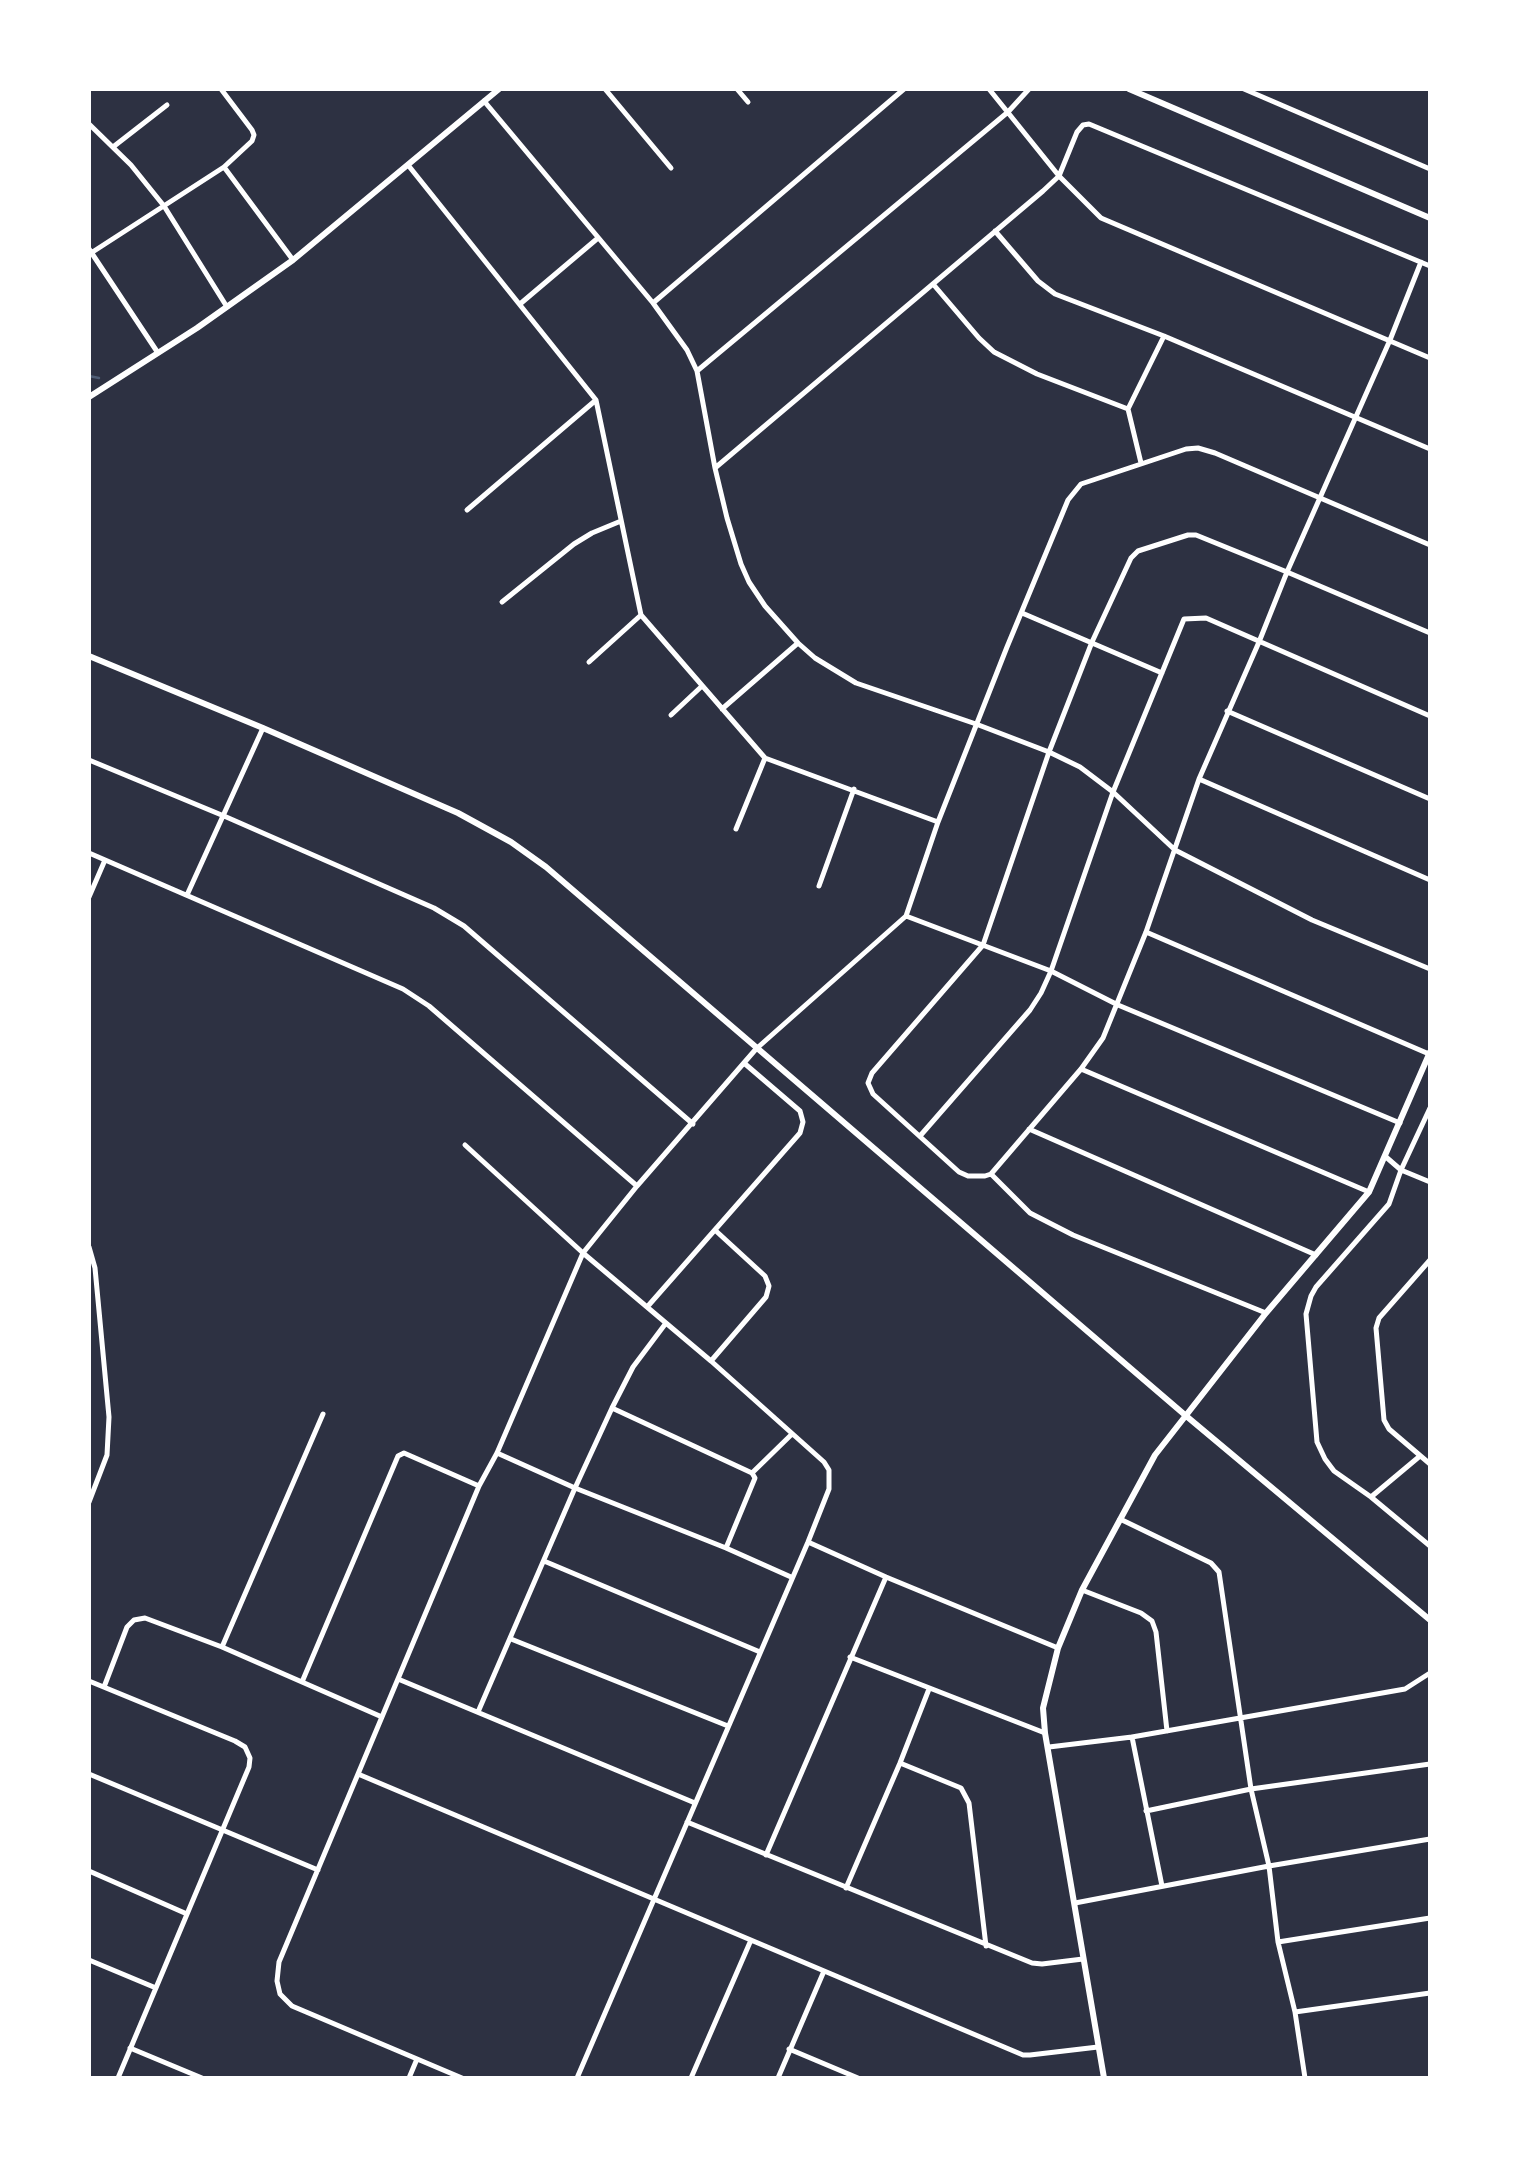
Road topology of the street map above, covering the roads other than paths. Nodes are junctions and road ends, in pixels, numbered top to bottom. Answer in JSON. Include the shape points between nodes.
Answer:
{"nodes":[{"id":1,"x":221,"y":89,"type":"edge"},
{"id":2,"x":499,"y":89,"type":"edge"},
{"id":3,"x":605,"y":89,"type":"edge"},
{"id":4,"x":737,"y":89,"type":"edge"},
{"id":5,"x":904,"y":89,"type":"edge"},
{"id":6,"x":989,"y":89,"type":"edge"},
{"id":7,"x":1029,"y":89,"type":"edge"},
{"id":8,"x":1129,"y":89,"type":"edge"},
{"id":9,"x":1244,"y":89,"type":"edge"},
{"id":10,"x":484,"y":101,"type":"junction"},
{"id":11,"x":748,"y":102,"type":"dead end"},
{"id":12,"x":167,"y":105,"type":"dead end"},
{"id":13,"x":1008,"y":112,"type":"junction"},
{"id":14,"x":89,"y":124,"type":"edge"},
{"id":15,"x":113,"y":147,"type":"junction"},
{"id":16,"x":408,"y":166,"type":"junction"},
{"id":17,"x":224,"y":167,"type":"junction"},
{"id":18,"x":671,"y":168,"type":"dead end"},
{"id":19,"x":1430,"y":169,"type":"edge"},
{"id":20,"x":1059,"y":176,"type":"junction"},
{"id":21,"x":164,"y":206,"type":"junction"},
{"id":22,"x":1430,"y":218,"type":"edge"},
{"id":23,"x":995,"y":231,"type":"junction"},
{"id":24,"x":597,"y":239,"type":"junction"},
{"id":25,"x":90,"y":251,"type":"edge"},
{"id":26,"x":293,"y":260,"type":"junction"},
{"id":27,"x":1421,"y":262,"type":"junction"},
{"id":28,"x":1430,"y":266,"type":"edge"},
{"id":29,"x":933,"y":284,"type":"junction"},
{"id":30,"x":653,"y":303,"type":"junction"},
{"id":31,"x":520,"y":304,"type":"junction"},
{"id":32,"x":227,"y":307,"type":"junction"},
{"id":33,"x":1164,"y":336,"type":"junction"},
{"id":34,"x":1390,"y":340,"type":"junction"},
{"id":35,"x":158,"y":353,"type":"junction"},
{"id":36,"x":1430,"y":358,"type":"edge"},
{"id":37,"x":697,"y":371,"type":"junction"},
{"id":38,"x":89,"y":397,"type":"edge"},
{"id":39,"x":596,"y":400,"type":"junction"},
{"id":40,"x":1128,"y":410,"type":"junction"},
{"id":41,"x":1356,"y":417,"type":"junction"},
{"id":42,"x":1430,"y":449,"type":"edge"},
{"id":43,"x":1141,"y":463,"type":"junction"},
{"id":44,"x":715,"y":468,"type":"junction"},
{"id":45,"x":1321,"y":499,"type":"junction"},
{"id":46,"x":467,"y":510,"type":"dead end"},
{"id":47,"x":621,"y":521,"type":"junction"},
{"id":48,"x":1430,"y":545,"type":"edge"},
{"id":49,"x":1287,"y":572,"type":"junction"},
{"id":50,"x":502,"y":602,"type":"dead end"},
{"id":51,"x":1022,"y":613,"type":"junction"},
{"id":52,"x":640,"y":615,"type":"junction"},
{"id":53,"x":1430,"y":633,"type":"edge"},
{"id":54,"x":1092,"y":642,"type":"junction"},
{"id":55,"x":1259,"y":642,"type":"junction"},
{"id":56,"x":798,"y":643,"type":"junction"},
{"id":57,"x":89,"y":656,"type":"edge"},
{"id":58,"x":589,"y":662,"type":"dead end"},
{"id":59,"x":1163,"y":673,"type":"junction"},
{"id":60,"x":702,"y":686,"type":"junction"},
{"id":61,"x":722,"y":709,"type":"junction"},
{"id":62,"x":1227,"y":711,"type":"junction"},
{"id":63,"x":671,"y":715,"type":"dead end"},
{"id":64,"x":1430,"y":716,"type":"edge"},
{"id":65,"x":976,"y":724,"type":"junction"},
{"id":66,"x":263,"y":728,"type":"junction"},
{"id":67,"x":1049,"y":752,"type":"junction"},
{"id":68,"x":765,"y":758,"type":"junction"},
{"id":69,"x":89,"y":760,"type":"edge"},
{"id":70,"x":1199,"y":779,"type":"junction"},
{"id":71,"x":854,"y":789,"type":"junction"},
{"id":72,"x":1113,"y":792,"type":"junction"},
{"id":73,"x":1430,"y":799,"type":"edge"},
{"id":74,"x":224,"y":816,"type":"junction"},
{"id":75,"x":938,"y":822,"type":"junction"},
{"id":76,"x":736,"y":829,"type":"dead end"},
{"id":77,"x":1175,"y":850,"type":"junction"},
{"id":78,"x":89,"y":853,"type":"edge"},
{"id":79,"x":105,"y":860,"type":"junction"},
{"id":80,"x":1430,"y":880,"type":"edge"},
{"id":81,"x":819,"y":886,"type":"dead end"},
{"id":82,"x":187,"y":895,"type":"junction"},
{"id":83,"x":89,"y":897,"type":"edge"},
{"id":84,"x":906,"y":916,"type":"junction"},
{"id":85,"x":1146,"y":932,"type":"junction"},
{"id":86,"x":983,"y":946,"type":"junction"},
{"id":87,"x":1430,"y":969,"type":"edge"},
{"id":88,"x":1051,"y":971,"type":"junction"},
{"id":89,"x":1118,"y":1004,"type":"junction"},
{"id":90,"x":756,"y":1049,"type":"junction"},
{"id":91,"x":1429,"y":1053,"type":"edge"},
{"id":92,"x":744,"y":1063,"type":"junction"},
{"id":93,"x":1081,"y":1069,"type":"junction"},
{"id":94,"x":1430,"y":1108,"type":"edge"},
{"id":95,"x":1399,"y":1123,"type":"junction"},
{"id":96,"x":693,"y":1124,"type":"junction"},
{"id":97,"x":1028,"y":1129,"type":"junction"},
{"id":98,"x":920,"y":1136,"type":"junction"},
{"id":99,"x":465,"y":1145,"type":"dead end"},
{"id":100,"x":1386,"y":1157,"type":"junction"},
{"id":101,"x":1401,"y":1170,"type":"junction"},
{"id":102,"x":991,"y":1174,"type":"junction"},
{"id":103,"x":1430,"y":1182,"type":"edge"},
{"id":104,"x":637,"y":1186,"type":"junction"},
{"id":105,"x":1369,"y":1192,"type":"junction"},
{"id":106,"x":716,"y":1231,"type":"junction"},
{"id":107,"x":89,"y":1247,"type":"edge"},
{"id":108,"x":583,"y":1253,"type":"junction"},
{"id":109,"x":1316,"y":1255,"type":"junction"},
{"id":110,"x":1430,"y":1260,"type":"edge"},
{"id":111,"x":648,"y":1306,"type":"junction"},
{"id":112,"x":1266,"y":1313,"type":"junction"},
{"id":113,"x":666,"y":1323,"type":"junction"},
{"id":114,"x":711,"y":1361,"type":"junction"},
{"id":115,"x":612,"y":1408,"type":"junction"},
{"id":116,"x":323,"y":1413,"type":"dead end"},
{"id":117,"x":1185,"y":1415,"type":"junction"},
{"id":118,"x":792,"y":1434,"type":"junction"},
{"id":119,"x":497,"y":1453,"type":"junction"},
{"id":120,"x":1420,"y":1456,"type":"junction"},
{"id":121,"x":1430,"y":1464,"type":"edge"},
{"id":122,"x":752,"y":1473,"type":"junction"},
{"id":123,"x":479,"y":1486,"type":"junction"},
{"id":124,"x":575,"y":1488,"type":"junction"},
{"id":125,"x":1371,"y":1497,"type":"junction"},
{"id":126,"x":89,"y":1503,"type":"edge"},
{"id":127,"x":1121,"y":1519,"type":"junction"},
{"id":128,"x":808,"y":1542,"type":"junction"},
{"id":129,"x":1430,"y":1546,"type":"edge"},
{"id":130,"x":726,"y":1548,"type":"junction"},
{"id":131,"x":544,"y":1561,"type":"junction"},
{"id":132,"x":791,"y":1577,"type":"junction"},
{"id":133,"x":886,"y":1577,"type":"junction"},
{"id":134,"x":1082,"y":1590,"type":"junction"},
{"id":135,"x":1430,"y":1620,"type":"edge"},
{"id":136,"x":511,"y":1639,"type":"junction"},
{"id":137,"x":222,"y":1647,"type":"junction"},
{"id":138,"x":1058,"y":1648,"type":"junction"},
{"id":139,"x":760,"y":1652,"type":"junction"},
{"id":140,"x":850,"y":1657,"type":"junction"},
{"id":141,"x":1430,"y":1673,"type":"edge"},
{"id":142,"x":398,"y":1679,"type":"junction"},
{"id":143,"x":89,"y":1681,"type":"edge"},
{"id":144,"x":302,"y":1682,"type":"junction"},
{"id":145,"x":104,"y":1687,"type":"junction"},
{"id":146,"x":929,"y":1689,"type":"junction"},
{"id":147,"x":478,"y":1713,"type":"junction"},
{"id":148,"x":382,"y":1717,"type":"junction"},
{"id":149,"x":1241,"y":1718,"type":"junction"},
{"id":150,"x":728,"y":1726,"type":"junction"},
{"id":151,"x":1167,"y":1731,"type":"junction"},
{"id":152,"x":1045,"y":1733,"type":"junction"},
{"id":153,"x":1132,"y":1737,"type":"junction"},
{"id":154,"x":1049,"y":1747,"type":"junction"},
{"id":155,"x":900,"y":1763,"type":"junction"},
{"id":156,"x":1430,"y":1764,"type":"edge"},
{"id":157,"x":89,"y":1774,"type":"edge"},
{"id":158,"x":358,"y":1774,"type":"junction"},
{"id":159,"x":1251,"y":1789,"type":"junction"},
{"id":160,"x":695,"y":1803,"type":"junction"},
{"id":161,"x":1146,"y":1811,"type":"junction"},
{"id":162,"x":687,"y":1822,"type":"junction"},
{"id":163,"x":223,"y":1830,"type":"junction"},
{"id":164,"x":1430,"y":1839,"type":"edge"},
{"id":165,"x":766,"y":1855,"type":"junction"},
{"id":166,"x":1269,"y":1866,"type":"junction"},
{"id":167,"x":318,"y":1870,"type":"junction"},
{"id":168,"x":89,"y":1871,"type":"edge"},
{"id":169,"x":1162,"y":1886,"type":"junction"},
{"id":170,"x":846,"y":1888,"type":"junction"},
{"id":171,"x":654,"y":1898,"type":"junction"},
{"id":172,"x":1075,"y":1903,"type":"junction"},
{"id":173,"x":187,"y":1914,"type":"junction"},
{"id":174,"x":1430,"y":1918,"type":"edge"},
{"id":175,"x":751,"y":1940,"type":"junction"},
{"id":176,"x":1278,"y":1942,"type":"junction"},
{"id":177,"x":986,"y":1946,"type":"junction"},
{"id":178,"x":1083,"y":1959,"type":"junction"},
{"id":179,"x":89,"y":1960,"type":"edge"},
{"id":180,"x":824,"y":1971,"type":"junction"},
{"id":181,"x":156,"y":1988,"type":"junction"},
{"id":182,"x":1430,"y":1993,"type":"edge"},
{"id":183,"x":1294,"y":2012,"type":"junction"},
{"id":184,"x":1098,"y":2047,"type":"junction"},
{"id":185,"x":131,"y":2048,"type":"junction"},
{"id":186,"x":789,"y":2049,"type":"junction"},
{"id":187,"x":417,"y":2059,"type":"junction"},
{"id":188,"x":118,"y":2078,"type":"edge"},
{"id":189,"x":202,"y":2078,"type":"edge"},
{"id":190,"x":409,"y":2078,"type":"edge"},
{"id":191,"x":462,"y":2078,"type":"edge"},
{"id":192,"x":577,"y":2078,"type":"edge"},
{"id":193,"x":691,"y":2078,"type":"edge"},
{"id":194,"x":778,"y":2078,"type":"edge"},
{"id":195,"x":858,"y":2078,"type":"edge"},
{"id":196,"x":1104,"y":2078,"type":"edge"},
{"id":197,"x":1304,"y":2078,"type":"edge"}],
"edges":[{"from":1,"to":17,"type":"street","via":[[254,135]]},
{"from":2,"to":10,"type":"street"},
{"from":3,"to":18,"type":"street"},
{"from":4,"to":11,"type":"street"},
{"from":5,"to":30,"type":"street"},
{"from":6,"to":13,"type":"street"},
{"from":7,"to":13,"type":"street"},
{"from":8,"to":22,"type":"street"},
{"from":9,"to":19,"type":"street"},
{"from":10,"to":16,"type":"street"},
{"from":10,"to":24,"type":"street"},
{"from":12,"to":15,"type":"street"},
{"from":13,"to":20,"type":"street"},
{"from":13,"to":37,"type":"street"},
{"from":14,"to":15,"type":"street"},
{"from":15,"to":21,"type":"street"},
{"from":16,"to":26,"type":"street"},
{"from":16,"to":31,"type":"street"},
{"from":17,"to":21,"type":"street"},
{"from":17,"to":26,"type":"street"},
{"from":20,"to":23,"type":"street"},
{"from":20,"to":27,"type":"street","via":[[1077,132],[1089,124]]},
{"from":20,"to":34,"type":"street","via":[[1110,223]]},
{"from":21,"to":25,"type":"street"},
{"from":21,"to":32,"type":"street"},
{"from":23,"to":29,"type":"street"},
{"from":23,"to":33,"type":"street","via":[[1046,289]]},
{"from":24,"to":30,"type":"street"},
{"from":24,"to":31,"type":"street"},
{"from":25,"to":35,"type":"street"},
{"from":26,"to":32,"type":"street"},
{"from":27,"to":28,"type":"street"},
{"from":27,"to":34,"type":"street"},
{"from":29,"to":40,"type":"street","via":[[994,352]]},
{"from":29,"to":44,"type":"street"},
{"from":30,"to":37,"type":"street"},
{"from":31,"to":39,"type":"street"},
{"from":32,"to":35,"type":"street"},
{"from":33,"to":40,"type":"street"},
{"from":33,"to":41,"type":"street"},
{"from":34,"to":36,"type":"street"},
{"from":34,"to":41,"type":"street"},
{"from":35,"to":38,"type":"street"},
{"from":37,"to":44,"type":"street"},
{"from":39,"to":46,"type":"street"},
{"from":39,"to":47,"type":"street"},
{"from":40,"to":43,"type":"street"},
{"from":41,"to":42,"type":"street"},
{"from":41,"to":45,"type":"street"},
{"from":43,"to":45,"type":"street","via":[[1198,448]]},
{"from":43,"to":51,"type":"street","via":[[1081,484],[1072,492]]},
{"from":44,"to":56,"type":"street","via":[[749,582]]},
{"from":45,"to":48,"type":"street"},
{"from":45,"to":49,"type":"street"},
{"from":47,"to":50,"type":"street","via":[[574,544]]},
{"from":47,"to":52,"type":"street"},
{"from":49,"to":53,"type":"street"},
{"from":49,"to":54,"type":"street","via":[[1196,535],[1138,551]]},
{"from":49,"to":55,"type":"street"},
{"from":51,"to":54,"type":"street"},
{"from":51,"to":65,"type":"street"},
{"from":52,"to":58,"type":"street"},
{"from":52,"to":60,"type":"street"},
{"from":54,"to":59,"type":"street"},
{"from":54,"to":67,"type":"street"},
{"from":55,"to":59,"type":"street","via":[[1206,618],[1184,619]]},
{"from":55,"to":62,"type":"street"},
{"from":55,"to":64,"type":"street"},
{"from":56,"to":61,"type":"street"},
{"from":56,"to":65,"type":"street","via":[[856,683]]},
{"from":57,"to":66,"type":"street"},
{"from":59,"to":72,"type":"street"},
{"from":60,"to":61,"type":"street"},
{"from":60,"to":63,"type":"street"},
{"from":61,"to":68,"type":"street"},
{"from":62,"to":70,"type":"street"},
{"from":62,"to":73,"type":"street"},
{"from":65,"to":67,"type":"street"},
{"from":65,"to":75,"type":"street"},
{"from":66,"to":74,"type":"street"},
{"from":66,"to":90,"type":"street","via":[[458,813],[511,842]]},
{"from":67,"to":72,"type":"street","via":[[1080,767]]},
{"from":67,"to":86,"type":"street"},
{"from":68,"to":71,"type":"street"},
{"from":68,"to":76,"type":"street"},
{"from":69,"to":74,"type":"street"},
{"from":70,"to":77,"type":"street"},
{"from":70,"to":80,"type":"street"},
{"from":71,"to":75,"type":"street"},
{"from":71,"to":81,"type":"street"},
{"from":72,"to":77,"type":"street"},
{"from":72,"to":88,"type":"street"},
{"from":74,"to":82,"type":"street"},
{"from":74,"to":96,"type":"street","via":[[434,908],[464,926]]},
{"from":75,"to":84,"type":"street"},
{"from":77,"to":85,"type":"street"},
{"from":77,"to":87,"type":"street","via":[[1312,920]]},
{"from":78,"to":79,"type":"street"},
{"from":79,"to":82,"type":"street"},
{"from":79,"to":83,"type":"street"},
{"from":82,"to":104,"type":"street","via":[[403,989],[429,1006]]},
{"from":84,"to":86,"type":"street"},
{"from":84,"to":90,"type":"street"},
{"from":85,"to":89,"type":"street"},
{"from":85,"to":91,"type":"street"},
{"from":86,"to":88,"type":"street"},
{"from":86,"to":98,"type":"street","via":[[867,1083],[873,1094]]},
{"from":88,"to":89,"type":"street"},
{"from":88,"to":98,"type":"street","via":[[1030,1010]]},
{"from":89,"to":93,"type":"street","via":[[1103,1038]]},
{"from":89,"to":95,"type":"street"},
{"from":90,"to":92,"type":"street"},
{"from":90,"to":117,"type":"street"},
{"from":91,"to":95,"type":"street"},
{"from":92,"to":96,"type":"street"},
{"from":92,"to":106,"type":"street","via":[[800,1111],[803,1122],[800,1133]]},
{"from":93,"to":97,"type":"street"},
{"from":93,"to":105,"type":"street"},
{"from":94,"to":101,"type":"street"},
{"from":95,"to":100,"type":"street"},
{"from":96,"to":104,"type":"street"},
{"from":97,"to":102,"type":"street"},
{"from":97,"to":109,"type":"street"},
{"from":98,"to":102,"type":"street","via":[[960,1172],[976,1177]]},
{"from":99,"to":108,"type":"street"},
{"from":100,"to":101,"type":"street"},
{"from":100,"to":105,"type":"street"},
{"from":101,"to":103,"type":"street"},
{"from":101,"to":125,"type":"street","via":[[1389,1204],[1316,1287],[1306,1314],[1317,1442],[1334,1471]]},
{"from":102,"to":112,"type":"street","via":[[1030,1213],[1073,1235]]},
{"from":104,"to":108,"type":"street"},
{"from":105,"to":109,"type":"street"},
{"from":106,"to":111,"type":"street"},
{"from":106,"to":114,"type":"street","via":[[765,1276],[769,1286],[766,1297]]},
{"from":107,"to":126,"type":"street","via":[[109,1416],[107,1455]]},
{"from":108,"to":111,"type":"street"},
{"from":108,"to":119,"type":"street"},
{"from":109,"to":112,"type":"street"},
{"from":110,"to":120,"type":"street","via":[[1379,1318],[1376,1328],[1384,1420],[1389,1430]]},
{"from":111,"to":113,"type":"street"},
{"from":112,"to":117,"type":"street"},
{"from":113,"to":114,"type":"street"},
{"from":113,"to":115,"type":"street","via":[[633,1367]]},
{"from":114,"to":118,"type":"street"},
{"from":115,"to":122,"type":"street"},
{"from":115,"to":124,"type":"street"},
{"from":116,"to":137,"type":"street"},
{"from":117,"to":127,"type":"street","via":[[1155,1455]]},
{"from":117,"to":135,"type":"street"},
{"from":118,"to":122,"type":"street"},
{"from":118,"to":128,"type":"street","via":[[829,1470],[829,1489]]},
{"from":119,"to":123,"type":"street"},
{"from":119,"to":124,"type":"street"},
{"from":120,"to":121,"type":"street"},
{"from":120,"to":125,"type":"street"},
{"from":122,"to":130,"type":"street","via":[[755,1478]]},
{"from":123,"to":142,"type":"street"},
{"from":123,"to":144,"type":"street","via":[[404,1453],[398,1456]]},
{"from":124,"to":130,"type":"street"},
{"from":124,"to":131,"type":"street"},
{"from":125,"to":129,"type":"street"},
{"from":127,"to":134,"type":"street"},
{"from":127,"to":149,"type":"street","via":[[1218,1568]]},
{"from":128,"to":132,"type":"street"},
{"from":128,"to":133,"type":"street"},
{"from":130,"to":132,"type":"street"},
{"from":131,"to":136,"type":"street"},
{"from":131,"to":139,"type":"street"},
{"from":132,"to":139,"type":"street"},
{"from":133,"to":138,"type":"street"},
{"from":133,"to":140,"type":"street"},
{"from":134,"to":138,"type":"street"},
{"from":134,"to":151,"type":"street","via":[[1152,1621]]},
{"from":136,"to":147,"type":"street"},
{"from":136,"to":150,"type":"street"},
{"from":137,"to":144,"type":"street"},
{"from":137,"to":145,"type":"street","via":[[145,1618],[134,1620],[127,1627]]},
{"from":138,"to":152,"type":"street","via":[[1043,1708]]},
{"from":139,"to":150,"type":"street"},
{"from":140,"to":146,"type":"street"},
{"from":140,"to":165,"type":"street"},
{"from":141,"to":149,"type":"street","via":[[1405,1689]]},
{"from":142,"to":147,"type":"street"},
{"from":142,"to":148,"type":"street"},
{"from":143,"to":145,"type":"street"},
{"from":144,"to":148,"type":"street"},
{"from":145,"to":163,"type":"street","via":[[244,1747],[249,1767]]},
{"from":146,"to":152,"type":"street"},
{"from":146,"to":155,"type":"street"},
{"from":147,"to":160,"type":"street"},
{"from":148,"to":158,"type":"street"},
{"from":149,"to":151,"type":"street"},
{"from":149,"to":159,"type":"street"},
{"from":150,"to":160,"type":"street"},
{"from":151,"to":153,"type":"street"},
{"from":152,"to":154,"type":"street"},
{"from":153,"to":154,"type":"street"},
{"from":153,"to":161,"type":"street"},
{"from":154,"to":172,"type":"street"},
{"from":155,"to":170,"type":"street"},
{"from":155,"to":177,"type":"street","via":[[961,1788],[969,1803]]},
{"from":156,"to":159,"type":"street"},
{"from":157,"to":163,"type":"street"},
{"from":158,"to":167,"type":"street"},
{"from":158,"to":171,"type":"street"},
{"from":159,"to":161,"type":"street"},
{"from":159,"to":166,"type":"street"},
{"from":160,"to":162,"type":"street"},
{"from":161,"to":169,"type":"street"},
{"from":162,"to":165,"type":"street"},
{"from":162,"to":171,"type":"street"},
{"from":163,"to":167,"type":"street"},
{"from":163,"to":173,"type":"street"},
{"from":164,"to":166,"type":"street"},
{"from":165,"to":170,"type":"street"},
{"from":166,"to":169,"type":"street"},
{"from":166,"to":176,"type":"street"},
{"from":167,"to":187,"type":"street","via":[[279,1962],[280,1994],[292,2006]]},
{"from":168,"to":173,"type":"street"},
{"from":169,"to":172,"type":"street"},
{"from":170,"to":177,"type":"street"},
{"from":171,"to":175,"type":"street"},
{"from":171,"to":192,"type":"street"},
{"from":172,"to":178,"type":"street"},
{"from":173,"to":181,"type":"street"},
{"from":174,"to":176,"type":"street"},
{"from":175,"to":180,"type":"street"},
{"from":175,"to":193,"type":"street"},
{"from":176,"to":183,"type":"street"},
{"from":177,"to":178,"type":"street","via":[[1037,1965]]},
{"from":178,"to":184,"type":"street"},
{"from":179,"to":181,"type":"street"},
{"from":180,"to":184,"type":"street","via":[[1023,2054]]},
{"from":180,"to":186,"type":"street"},
{"from":181,"to":185,"type":"street"},
{"from":182,"to":183,"type":"street"},
{"from":183,"to":197,"type":"street"},
{"from":184,"to":196,"type":"street"},
{"from":185,"to":188,"type":"street"},
{"from":185,"to":189,"type":"street"},
{"from":186,"to":194,"type":"street"},
{"from":186,"to":195,"type":"street"},
{"from":187,"to":190,"type":"street"},
{"from":187,"to":191,"type":"street"}]}
